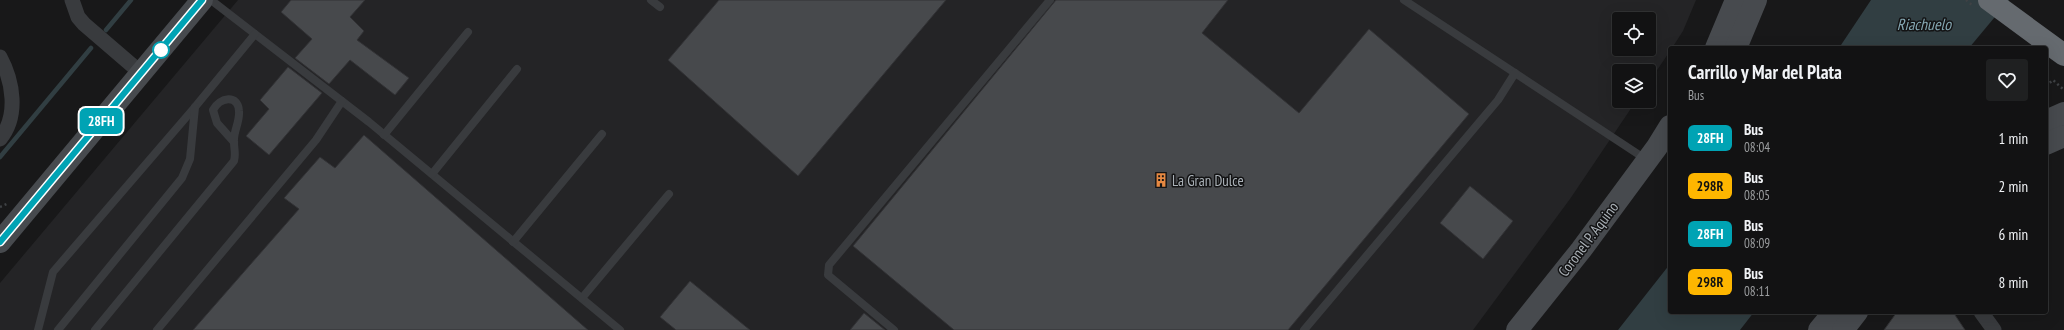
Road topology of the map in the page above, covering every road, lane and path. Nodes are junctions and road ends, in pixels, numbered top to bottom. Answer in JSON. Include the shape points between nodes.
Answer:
{"nodes":[{"id":1,"x":72,"y":0,"type":"edge"},
{"id":2,"x":202,"y":0,"type":"edge"},
{"id":3,"x":211,"y":0,"type":"edge"},
{"id":4,"x":651,"y":0,"type":"edge"},
{"id":5,"x":1050,"y":0,"type":"edge"},
{"id":6,"x":1404,"y":0,"type":"edge"},
{"id":7,"x":1736,"y":0,"type":"edge"},
{"id":8,"x":1756,"y":0,"type":"edge"},
{"id":9,"x":1989,"y":0,"type":"edge"},
{"id":10,"x":660,"y":7,"type":"dead end"},
{"id":11,"x":468,"y":32,"type":"dead end"},
{"id":12,"x":255,"y":34,"type":"junction"},
{"id":13,"x":1717,"y":46,"type":"edge"},
{"id":14,"x":1737,"y":46,"type":"edge"},
{"id":15,"x":2064,"y":56,"type":"edge"},
{"id":16,"x":0,"y":57,"type":"edge"},
{"id":17,"x":517,"y":69,"type":"dead end"},
{"id":18,"x":141,"y":73,"type":"junction"},
{"id":19,"x":1515,"y":73,"type":"junction"},
{"id":20,"x":2048,"y":84,"type":"edge"},
{"id":21,"x":2064,"y":90,"type":"edge"},
{"id":22,"x":342,"y":101,"type":"junction"},
{"id":23,"x":2048,"y":105,"type":"edge"},
{"id":24,"x":195,"y":107,"type":"junction"},
{"id":25,"x":2064,"y":109,"type":"edge"},
{"id":26,"x":2064,"y":113,"type":"edge"},
{"id":27,"x":2048,"y":121,"type":"edge"},
{"id":28,"x":1668,"y":130,"type":"edge"},
{"id":29,"x":602,"y":134,"type":"dead end"},
{"id":30,"x":384,"y":135,"type":"junction"},
{"id":31,"x":2064,"y":136,"type":"edge"},
{"id":32,"x":0,"y":139,"type":"edge"},
{"id":33,"x":234,"y":142,"type":"junction"},
{"id":34,"x":2048,"y":143,"type":"edge"},
{"id":35,"x":1658,"y":148,"type":"edge"},
{"id":36,"x":432,"y":174,"type":"junction"},
{"id":37,"x":669,"y":194,"type":"dead end"},
{"id":38,"x":0,"y":242,"type":"edge"},
{"id":39,"x":513,"y":242,"type":"junction"},
{"id":40,"x":582,"y":298,"type":"junction"},
{"id":41,"x":1814,"y":314,"type":"edge"},
{"id":42,"x":1832,"y":314,"type":"edge"},
{"id":43,"x":1855,"y":314,"type":"edge"},
{"id":44,"x":1982,"y":314,"type":"edge"},
{"id":45,"x":38,"y":330,"type":"edge"},
{"id":46,"x":58,"y":330,"type":"edge"},
{"id":47,"x":94,"y":330,"type":"edge"},
{"id":48,"x":157,"y":330,"type":"edge"},
{"id":49,"x":620,"y":330,"type":"edge"},
{"id":50,"x":894,"y":330,"type":"edge"},
{"id":51,"x":1304,"y":330,"type":"edge"},
{"id":52,"x":1517,"y":330,"type":"edge"},
{"id":53,"x":1804,"y":330,"type":"edge"},
{"id":54,"x":1819,"y":330,"type":"edge"},
{"id":55,"x":1843,"y":330,"type":"edge"},
{"id":56,"x":1994,"y":330,"type":"edge"}],
"edges":[{"from":1,"to":18,"type":"street","via":[[78,17],[84,24]]},
{"from":2,"to":18,"type":"street"},
{"from":3,"to":12,"type":"lane"},
{"from":4,"to":10,"type":"lane"},
{"from":5,"to":50,"type":"lane","via":[[829,265],[828,275]]},
{"from":6,"to":19,"type":"lane"},
{"from":7,"to":13,"type":"street"},
{"from":8,"to":14,"type":"street"},
{"from":9,"to":15,"type":"highway"},
{"from":11,"to":30,"type":"lane"},
{"from":12,"to":22,"type":"lane"},
{"from":12,"to":24,"type":"lane"},
{"from":16,"to":32,"type":"street","via":[[5,66],[12,96],[11,119]]},
{"from":17,"to":36,"type":"lane"},
{"from":18,"to":38,"type":"street"},
{"from":19,"to":35,"type":"lane"},
{"from":19,"to":51,"type":"lane","via":[[1498,100]]},
{"from":20,"to":21,"type":"path","via":[[2053,80]]},
{"from":22,"to":30,"type":"lane"},
{"from":22,"to":48,"type":"lane","via":[[316,140]]},
{"from":23,"to":25,"type":"street"},
{"from":24,"to":45,"type":"lane","via":[[53,272]]},
{"from":24,"to":46,"type":"lane","via":[[190,159],[182,178]]},
{"from":26,"to":27,"type":"street"},
{"from":28,"to":35,"type":"street","name":"Coronel P. Aquino"},
{"from":29,"to":39,"type":"lane"},
{"from":30,"to":36,"type":"lane"},
{"from":31,"to":34,"type":"street"},
{"from":33,"to":33,"type":"lane","via":[[238,106],[232,100],[221,100],[213,110],[218,123]]},
{"from":33,"to":47,"type":"lane","via":[[235,155],[230,166]]},
{"from":35,"to":52,"type":"street","name":"Coronel P. Aquino"},
{"from":36,"to":39,"type":"lane"},
{"from":37,"to":40,"type":"lane"},
{"from":39,"to":40,"type":"lane"},
{"from":40,"to":49,"type":"lane"},
{"from":41,"to":53,"type":"street"},
{"from":42,"to":54,"type":"street"},
{"from":43,"to":55,"type":"street"},
{"from":44,"to":56,"type":"street"}]}
